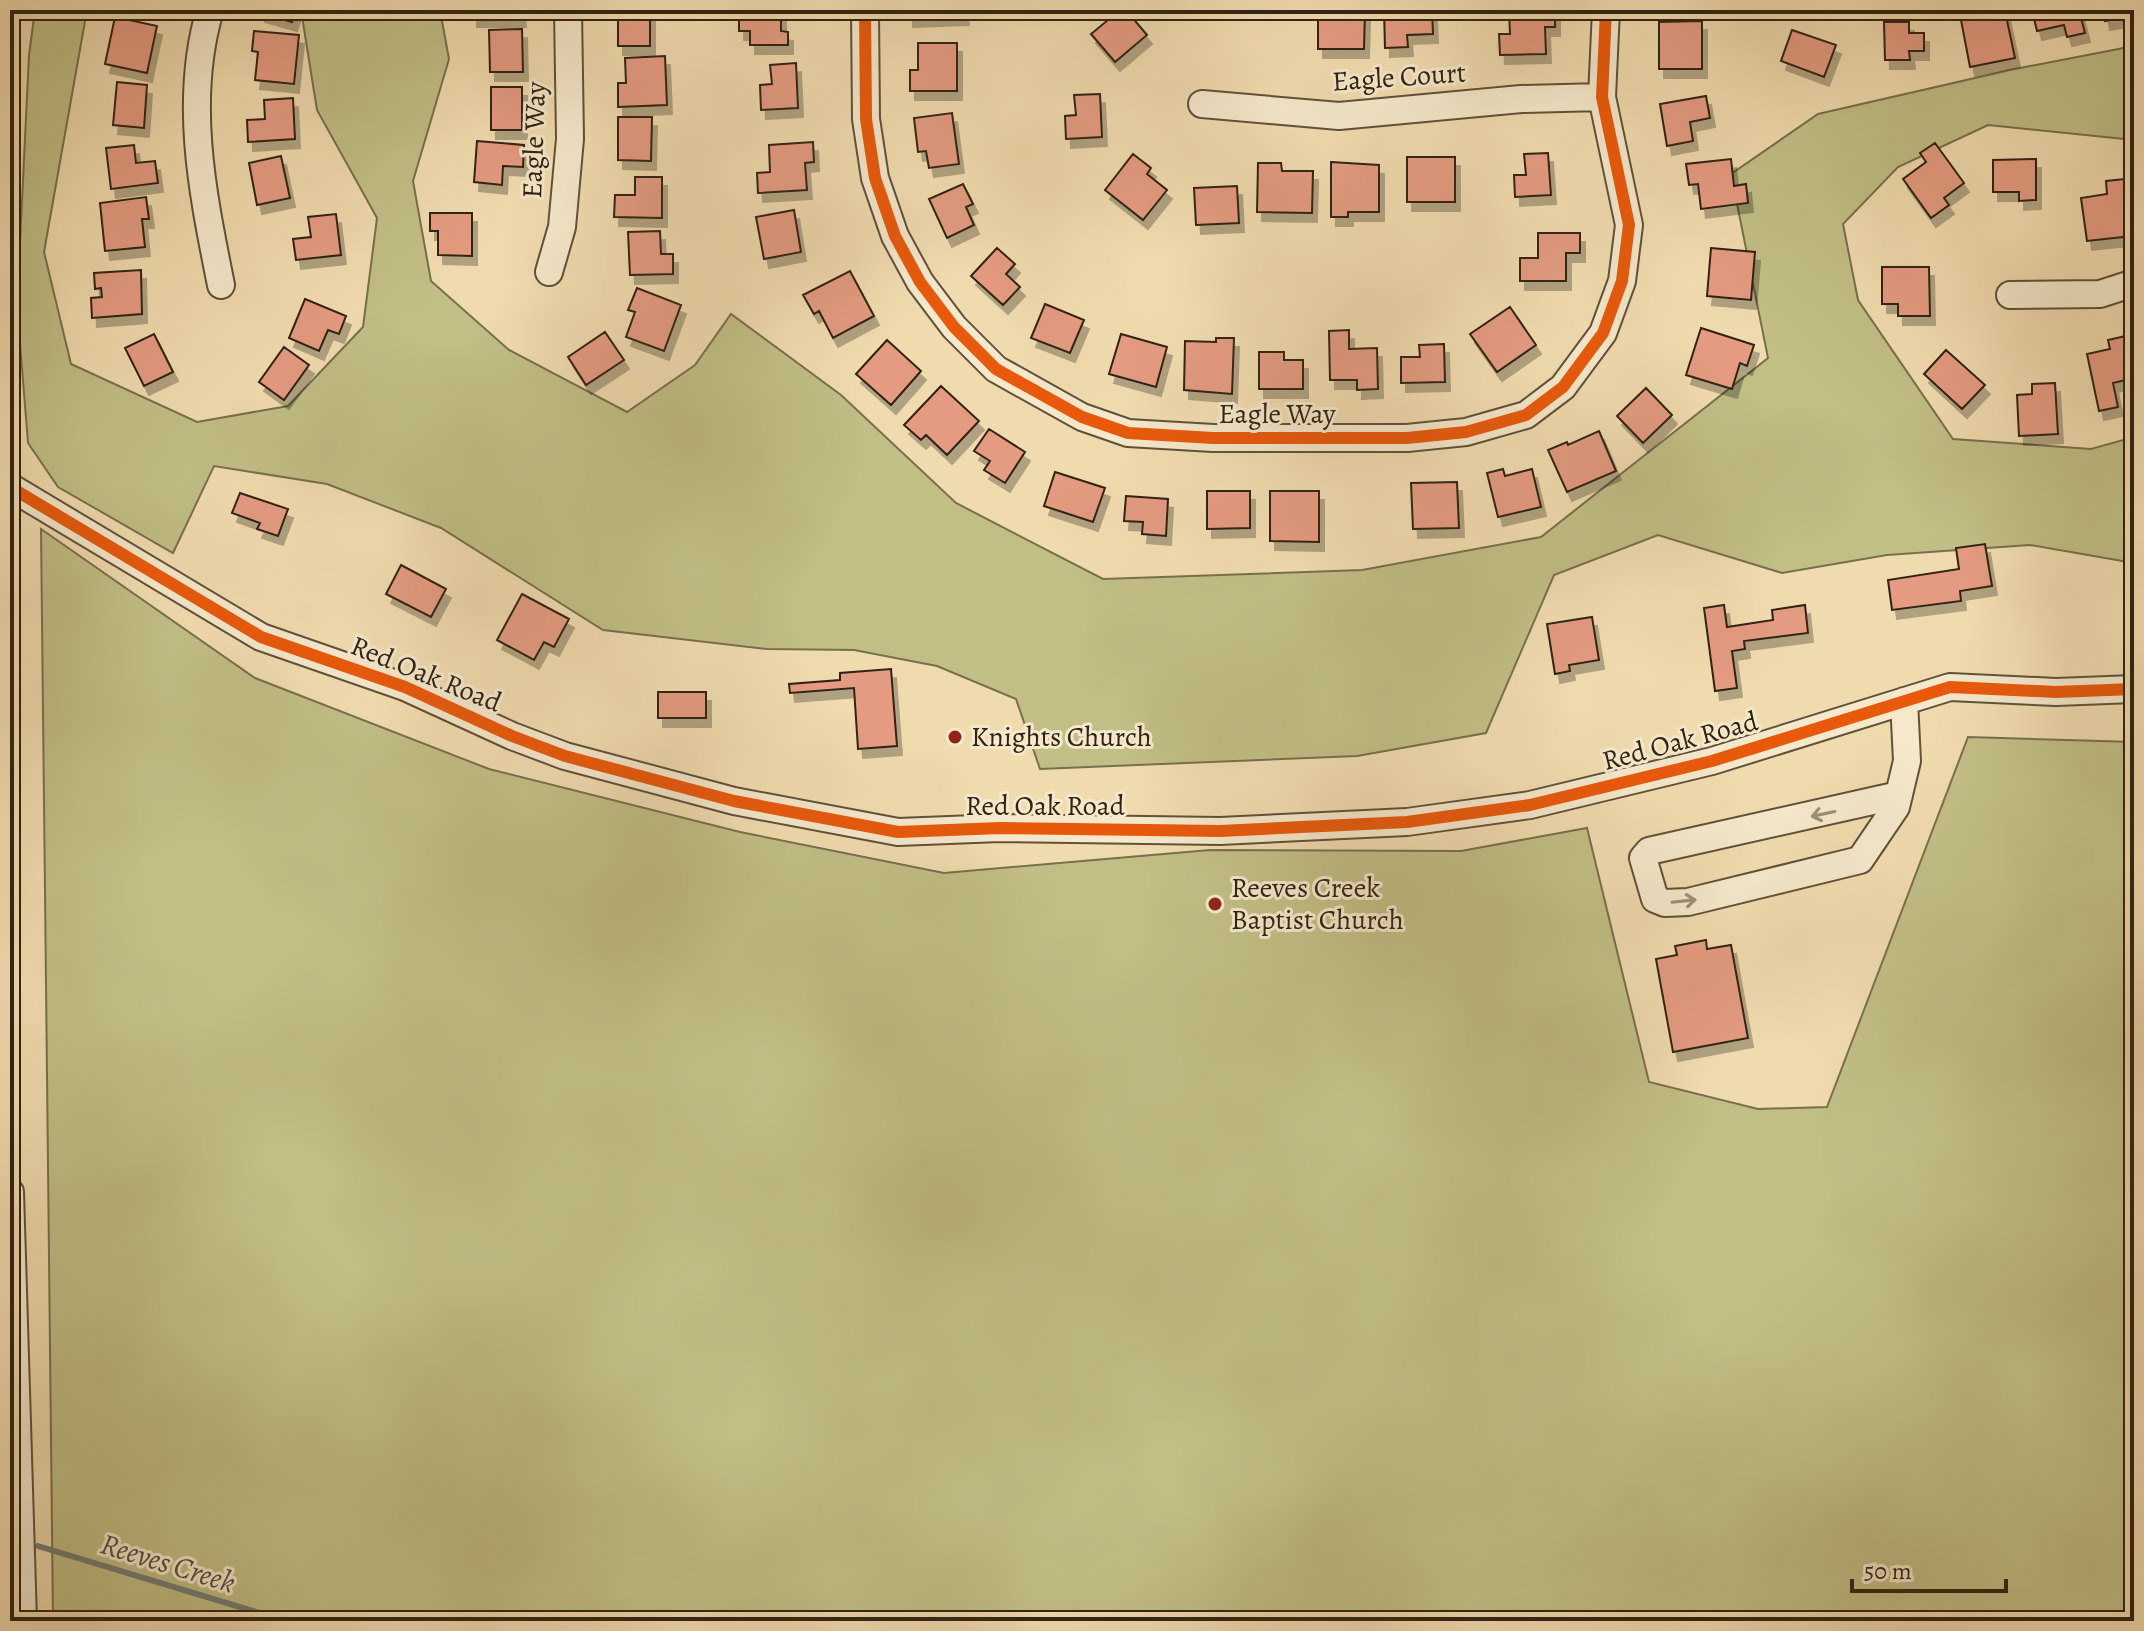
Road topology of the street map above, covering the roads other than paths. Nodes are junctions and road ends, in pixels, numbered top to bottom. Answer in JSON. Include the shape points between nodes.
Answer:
{"nodes":[{"id":1,"x":210,"y":10,"type":"edge"},
{"id":2,"x":568,"y":10,"type":"edge"},
{"id":3,"x":865,"y":10,"type":"edge"},
{"id":4,"x":1606,"y":10,"type":"edge"},
{"id":5,"x":1602,"y":97,"type":"junction"},
{"id":6,"x":1202,"y":104,"type":"dead end"},
{"id":7,"x":549,"y":272,"type":"dead end"},
{"id":8,"x":2134,"y":283,"type":"edge"},
{"id":9,"x":221,"y":285,"type":"dead end"},
{"id":10,"x":2010,"y":295,"type":"dead end"},
{"id":11,"x":10,"y":487,"type":"edge"},
{"id":12,"x":2134,"y":689,"type":"edge"},
{"id":13,"x":1904,"y":701,"type":"junction"},
{"id":14,"x":1899,"y":795,"type":"junction"},
{"id":15,"x":10,"y":1192,"type":"edge"},
{"id":16,"x":23,"y":1621,"type":"edge"}],
"edges":[{"from":1,"to":9,"type":"street","via":[[196,127]]},
{"from":2,"to":7,"type":"street","name":"Eagle Way","via":[[570,139],[562,227]]},
{"from":3,"to":5,"type":"street","name":"Eagle Way","via":[[866,119],[875,178],[895,236],[920,282],[996,369],[1082,417],[1128,433],[1407,438],[1466,432],[1526,415],[1563,387],[1603,333],[1622,281],[1629,225]]},
{"from":4,"to":5,"type":"street","name":"Eagle Way"},
{"from":5,"to":6,"type":"street","name":"Eagle Court","via":[[1339,116]]},
{"from":8,"to":10,"type":"street","via":[[2100,294]]},
{"from":11,"to":13,"type":"street","name":"Red Oak Road","via":[[261,637],[405,687],[512,736],[565,756],[734,801],[898,832],[1220,831],[1407,822],[1530,805],[1681,768]]},
{"from":12,"to":13,"type":"street","name":"Red Oak Road","via":[[1950,687]]},
{"from":13,"to":14,"type":"street","via":[[1907,761]]},
{"from":14,"to":14,"type":"street","one_way":true,"via":[[1649,851],[1643,858],[1655,899],[1688,902],[1860,860]]},
{"from":15,"to":16,"type":"street"}]}
